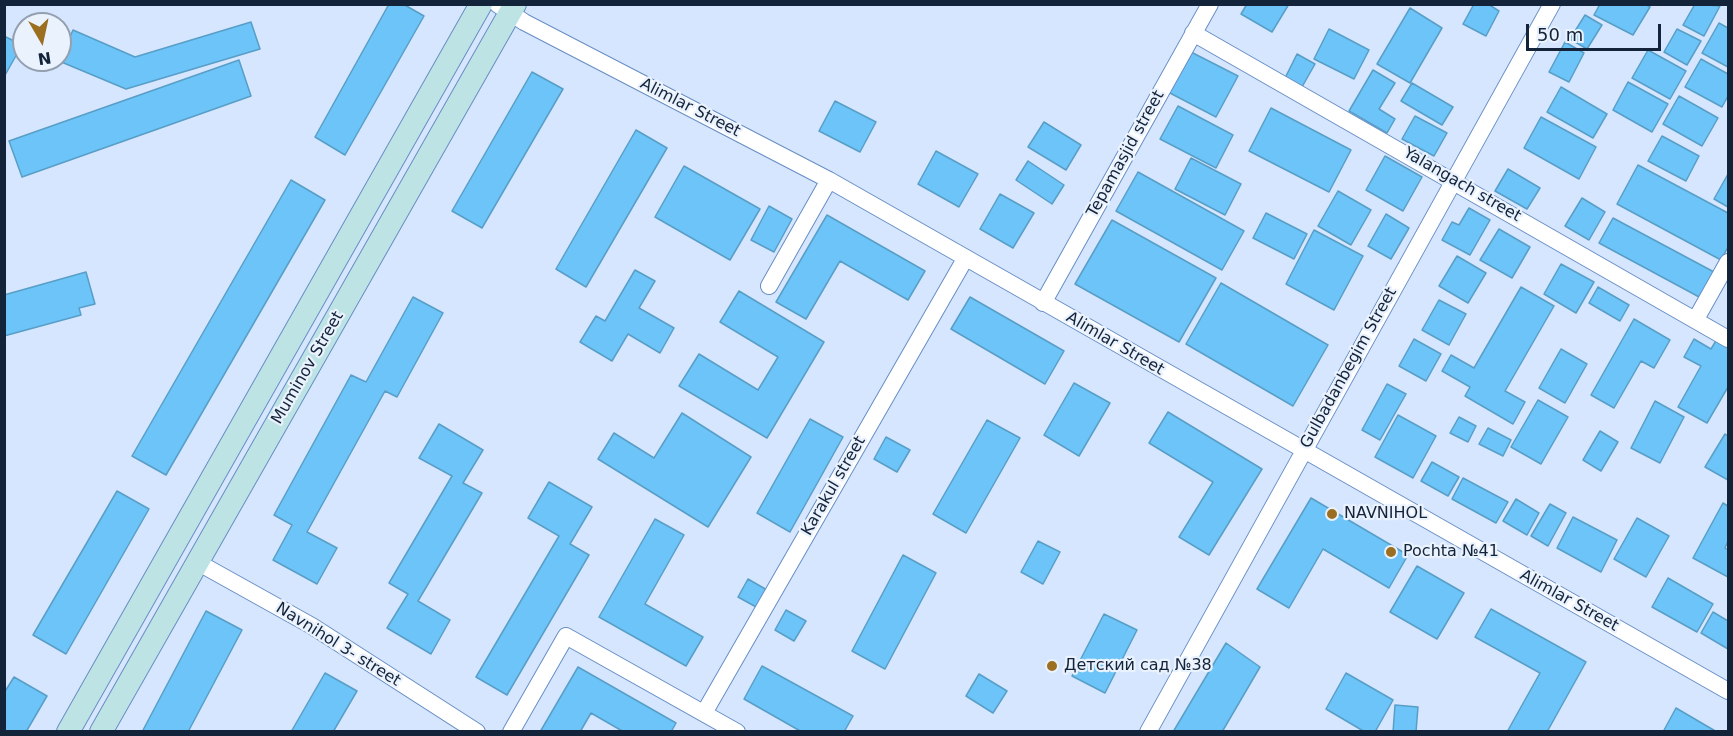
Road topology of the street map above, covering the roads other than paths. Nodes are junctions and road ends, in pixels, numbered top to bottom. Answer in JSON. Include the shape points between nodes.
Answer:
{"nodes":[{"id":1,"x":481,"y":4,"type":"edge"},
{"id":2,"x":1210,"y":4,"type":"edge"},
{"id":3,"x":1552,"y":4,"type":"edge"},
{"id":4,"x":507,"y":8,"type":"edge"},
{"id":5,"x":1193,"y":33,"type":"junction"},
{"id":6,"x":829,"y":180,"type":"junction"},
{"id":7,"x":1454,"y":180,"type":"junction"},
{"id":8,"x":965,"y":259,"type":"junction"},
{"id":9,"x":1728,"y":261,"type":"edge"},
{"id":10,"x":770,"y":286,"type":"dead end"},
{"id":11,"x":1043,"y":303,"type":"junction"},
{"id":12,"x":1696,"y":320,"type":"junction"},
{"id":13,"x":1728,"y":339,"type":"edge"},
{"id":14,"x":1303,"y":451,"type":"junction"},
{"id":15,"x":197,"y":562,"type":"junction"},
{"id":16,"x":1728,"y":691,"type":"edge"},
{"id":17,"x":704,"y":713,"type":"junction"},
{"id":18,"x":68,"y":732,"type":"edge"},
{"id":19,"x":101,"y":732,"type":"edge"},
{"id":20,"x":477,"y":732,"type":"edge"},
{"id":21,"x":511,"y":732,"type":"edge"},
{"id":22,"x":737,"y":732,"type":"edge"},
{"id":23,"x":1148,"y":732,"type":"edge"}],
"edges":[{"from":1,"to":18,"type":"main road","name":"Muminov Street"},
{"from":2,"to":5,"type":"street","name":"Tepamasjid street"},
{"from":3,"to":7,"type":"street","name":"Gulbadanbegim Street"},
{"from":4,"to":6,"type":"street","name":"Аlimlar Street"},
{"from":4,"to":15,"type":"main road","name":"Muminov Street"},
{"from":5,"to":7,"type":"street","name":"Yalangach street"},
{"from":5,"to":11,"type":"street","name":"Tepamasjid street"},
{"from":6,"to":8,"type":"street","name":"Аlimlar Street"},
{"from":6,"to":10,"type":"street"},
{"from":7,"to":12,"type":"street","name":"Yalangach street"},
{"from":7,"to":14,"type":"street","name":"Gulbadanbegim Street"},
{"from":8,"to":11,"type":"street","name":"Аlimlar Street"},
{"from":8,"to":17,"type":"street","name":"Karakul street"},
{"from":9,"to":12,"type":"street"},
{"from":11,"to":14,"type":"street","name":"Аlimlar Street"},
{"from":12,"to":13,"type":"street","name":"Yalangach street"},
{"from":14,"to":16,"type":"street","name":"Аlimlar Street"},
{"from":14,"to":23,"type":"street","name":"Gulbadanbegim Street"},
{"from":15,"to":19,"type":"main road","name":"Muminov Street"},
{"from":15,"to":20,"type":"street","name":"Navnihol 3- street","via":[[312,626]]},
{"from":17,"to":21,"type":"street","via":[[566,636]]},
{"from":17,"to":22,"type":"street"}]}
